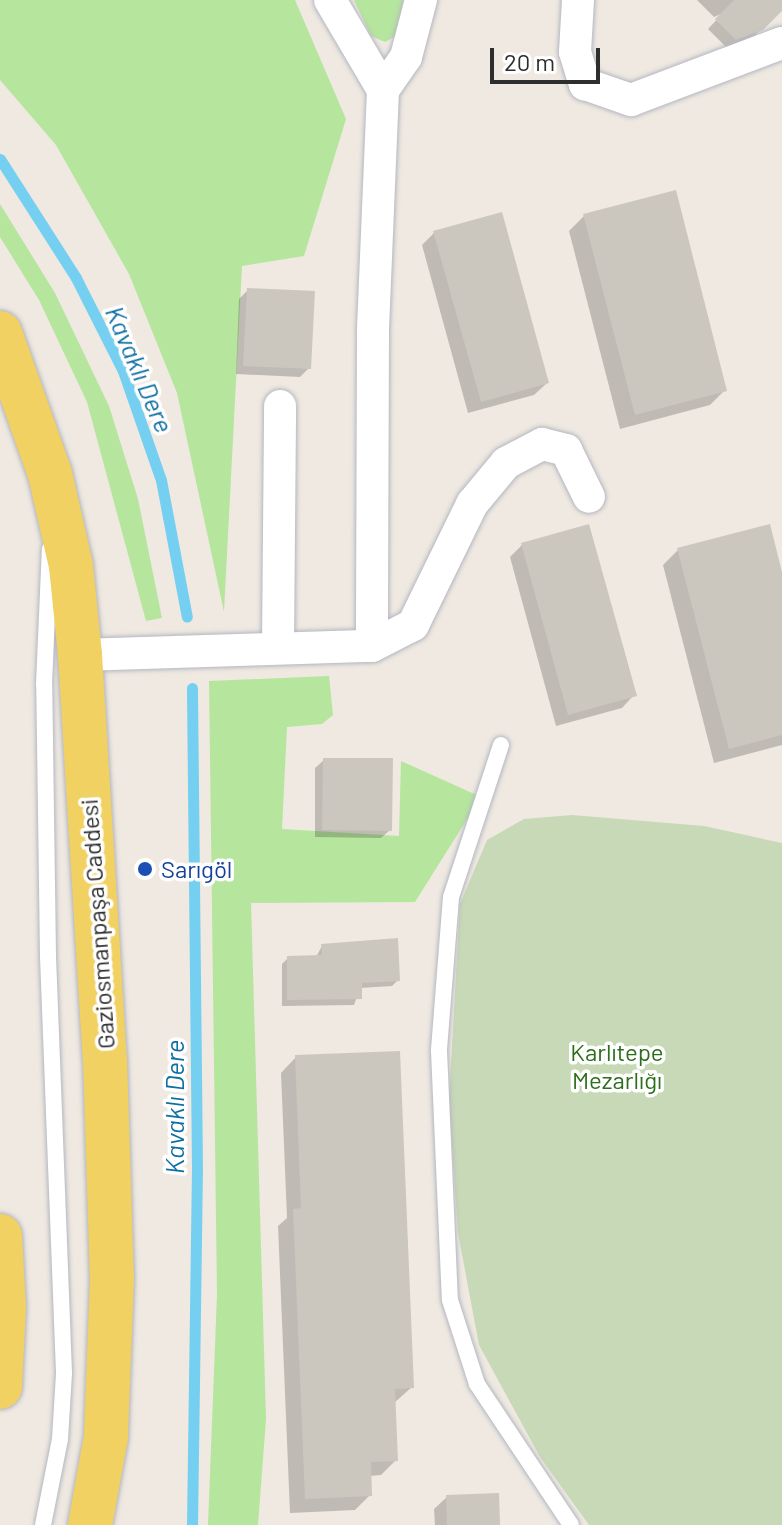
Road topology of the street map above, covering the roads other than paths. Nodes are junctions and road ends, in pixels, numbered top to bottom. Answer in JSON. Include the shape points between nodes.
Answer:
{"nodes":[{"id":1,"x":330,"y":0,"type":"edge"},
{"id":2,"x":421,"y":0,"type":"edge"},
{"id":3,"x":578,"y":0,"type":"edge"},
{"id":4,"x":782,"y":43,"type":"edge"},
{"id":5,"x":383,"y":90,"type":"junction"},
{"id":6,"x":0,"y":333,"type":"edge"},
{"id":7,"x":280,"y":406,"type":"dead end"},
{"id":8,"x":50,"y":474,"type":"junction"},
{"id":9,"x":589,"y":497,"type":"dead end"},
{"id":10,"x":372,"y":646,"type":"junction"},
{"id":11,"x":278,"y":647,"type":"junction"},
{"id":12,"x":80,"y":655,"type":"junction"},
{"id":13,"x":501,"y":745,"type":"dead end"},
{"id":14,"x":0,"y":1236,"type":"edge"},
{"id":15,"x":111,"y":1354,"type":"junction"},
{"id":16,"x":0,"y":1387,"type":"edge"},
{"id":17,"x":43,"y":1525,"type":"edge"},
{"id":18,"x":90,"y":1525,"type":"edge"},
{"id":19,"x":118,"y":1525,"type":"edge"},
{"id":20,"x":571,"y":1525,"type":"edge"}],
"edges":[{"from":1,"to":5,"type":"street"},
{"from":2,"to":5,"type":"street","via":[[406,57]]},
{"from":3,"to":4,"type":"street","via":[[575,52],[585,84],[631,100]]},
{"from":5,"to":10,"type":"street","via":[[373,332]]},
{"from":6,"to":8,"type":"main road","name":"Gaziosmanpaşa Caddesi"},
{"from":7,"to":11,"type":"street"},
{"from":8,"to":12,"type":"main road","name":"Gaziosmanpaşa Caddesi","via":[[71,566]]},
{"from":8,"to":17,"type":"lane","via":[[44,684],[64,1373],[60,1439]]},
{"from":9,"to":10,"type":"street","via":[[566,450],[542,444],[506,463],[472,504],[413,625]]},
{"from":10,"to":11,"type":"street"},
{"from":11,"to":12,"type":"street"},
{"from":12,"to":15,"type":"main road","name":"Gaziosmanpaşa Caddesi","via":[[105,1059]]},
{"from":13,"to":20,"type":"lane","via":[[451,897],[439,1051],[450,1300],[477,1384]]},
{"from":14,"to":16,"type":"main road"},
{"from":15,"to":18,"type":"main road","name":"Gaziosmanpaşa Caddesi","via":[[106,1437]]},
{"from":15,"to":19,"type":"main road"}]}
